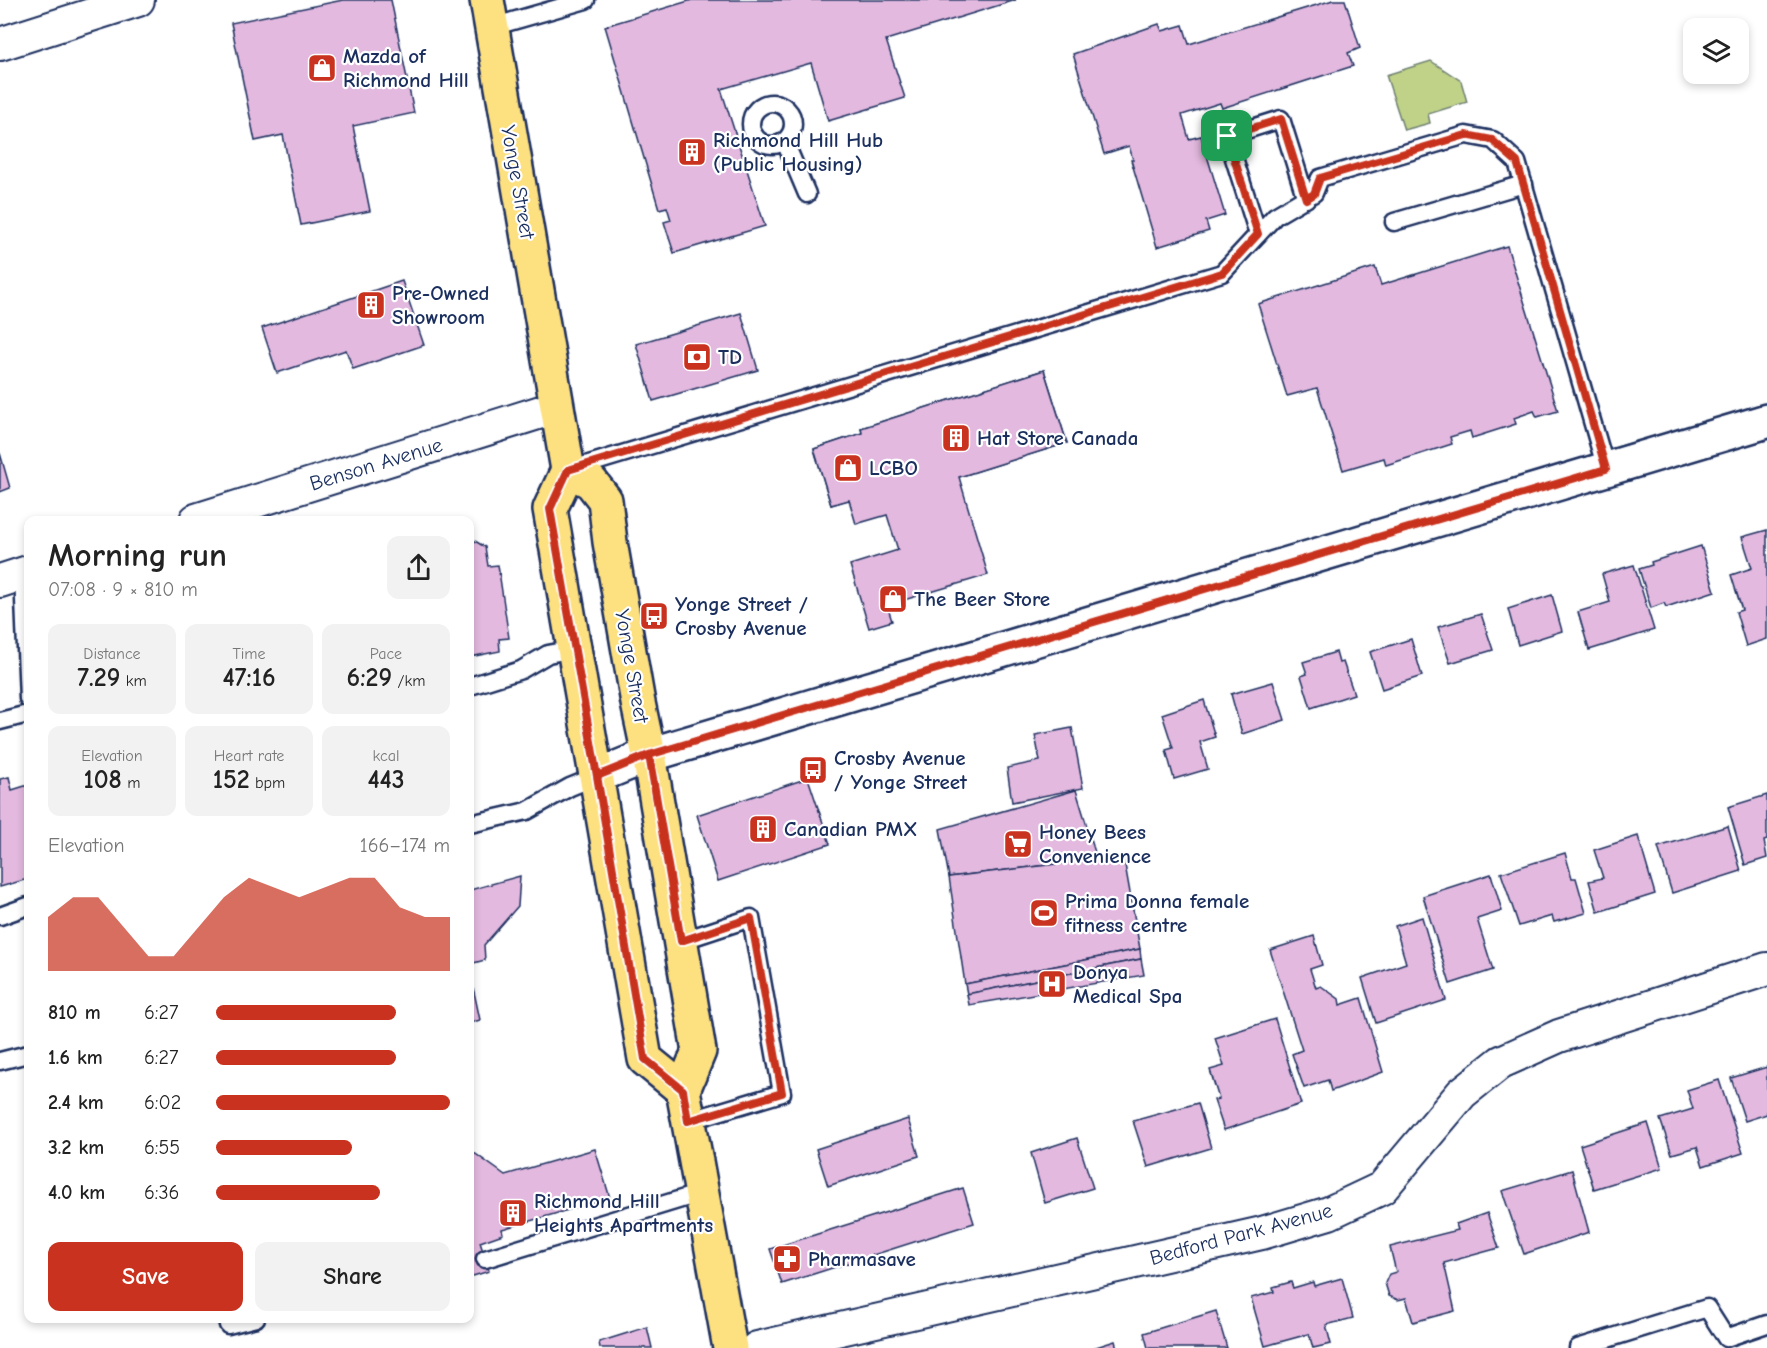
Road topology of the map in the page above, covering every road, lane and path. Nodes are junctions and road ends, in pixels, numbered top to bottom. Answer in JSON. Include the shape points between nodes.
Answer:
{"nodes":[{"id":1,"x":138,"y":0,"type":"edge"},
{"id":2,"x":586,"y":0,"type":"edge"},
{"id":3,"x":489,"y":13,"type":"edge"},
{"id":4,"x":0,"y":44,"type":"edge"},
{"id":5,"x":785,"y":142,"type":"dead end"},
{"id":6,"x":1524,"y":184,"type":"junction"},
{"id":7,"x":807,"y":195,"type":"dead end"},
{"id":8,"x":1306,"y":199,"type":"junction"},
{"id":9,"x":1394,"y":222,"type":"dead end"},
{"id":10,"x":1258,"y":234,"type":"junction"},
{"id":11,"x":557,"y":407,"type":"junction"},
{"id":12,"x":1767,"y":421,"type":"edge"},
{"id":13,"x":1606,"y":469,"type":"junction"},
{"id":14,"x":568,"y":470,"type":"junction"},
{"id":15,"x":209,"y":516,"type":"edge"},
{"id":16,"x":17,"y":576,"type":"edge"},
{"id":17,"x":574,"y":649,"type":"junction"},
{"id":18,"x":24,"y":654,"type":"edge"},
{"id":19,"x":474,"y":685,"type":"edge"},
{"id":20,"x":24,"y":715,"type":"edge"},
{"id":21,"x":0,"y":722,"type":"edge"},
{"id":22,"x":649,"y":755,"type":"junction"},
{"id":23,"x":597,"y":776,"type":"junction"},
{"id":24,"x":474,"y":823,"type":"edge"},
{"id":25,"x":24,"y":907,"type":"edge"},
{"id":26,"x":0,"y":915,"type":"edge"},
{"id":27,"x":681,"y":941,"type":"junction"},
{"id":28,"x":1767,"y":969,"type":"edge"},
{"id":29,"x":24,"y":1055,"type":"edge"},
{"id":30,"x":0,"y":1060,"type":"edge"},
{"id":31,"x":683,"y":1090,"type":"junction"},
{"id":32,"x":688,"y":1121,"type":"junction"},
{"id":33,"x":701,"y":1193,"type":"junction"},
{"id":34,"x":485,"y":1259,"type":"dead end"},
{"id":35,"x":1767,"y":1324,"type":"edge"},
{"id":36,"x":730,"y":1348,"type":"edge"},
{"id":37,"x":757,"y":1348,"type":"edge"},
{"id":38,"x":1578,"y":1348,"type":"edge"}],
"edges":[{"from":1,"to":4,"type":"street"},
{"from":2,"to":3,"type":"lane"},
{"from":3,"to":11,"type":"main road","name":"Yonge Street"},
{"from":5,"to":7,"type":"lane"},
{"from":6,"to":8,"type":"lane","via":[[1517,162],[1492,140],[1466,135],[1320,178],[1314,194]]},
{"from":6,"to":9,"type":"lane"},
{"from":6,"to":13,"type":"lane"},
{"from":8,"to":10,"type":"lane","via":[[1275,216]]},
{"from":8,"to":10,"type":"lane","via":[[1281,119],[1227,136]]},
{"from":10,"to":14,"type":"lane","via":[[1222,273]]},
{"from":11,"to":14,"type":"main road","name":"Yonge Street"},
{"from":11,"to":15,"type":"street","name":"Benson Avenue"},
{"from":12,"to":13,"type":"street"},
{"from":13,"to":22,"type":"street"},
{"from":14,"to":17,"type":"main road","via":[[550,509]]},
{"from":14,"to":22,"type":"main road","name":"Yonge Street","via":[[591,482],[605,500]]},
{"from":16,"to":18,"type":"lane"},
{"from":17,"to":19,"type":"lane","via":[[548,654],[521,670]]},
{"from":17,"to":23,"type":"main road"},
{"from":20,"to":21,"type":"lane"},
{"from":22,"to":23,"type":"street"},
{"from":22,"to":27,"type":"main road","name":"Yonge Street"},
{"from":23,"to":24,"type":"lane","via":[[527,812]]},
{"from":23,"to":31,"type":"main road","via":[[645,1059]]},
{"from":25,"to":26,"type":"lane"},
{"from":27,"to":31,"type":"main road","name":"Yonge Street","via":[[699,1051]]},
{"from":27,"to":32,"type":"lane","via":[[751,918],[782,1093]]},
{"from":28,"to":37,"type":"street","name":"Bedford Park Avenue","via":[[1559,1035],[1501,1062],[1462,1093],[1382,1188],[1329,1214],[1251,1236]]},
{"from":29,"to":30,"type":"lane"},
{"from":31,"to":32,"type":"main road"},
{"from":32,"to":33,"type":"main road"},
{"from":33,"to":34,"type":"lane"},
{"from":33,"to":36,"type":"main road"},
{"from":35,"to":38,"type":"lane","via":[[1726,1338],[1707,1308]]}]}
